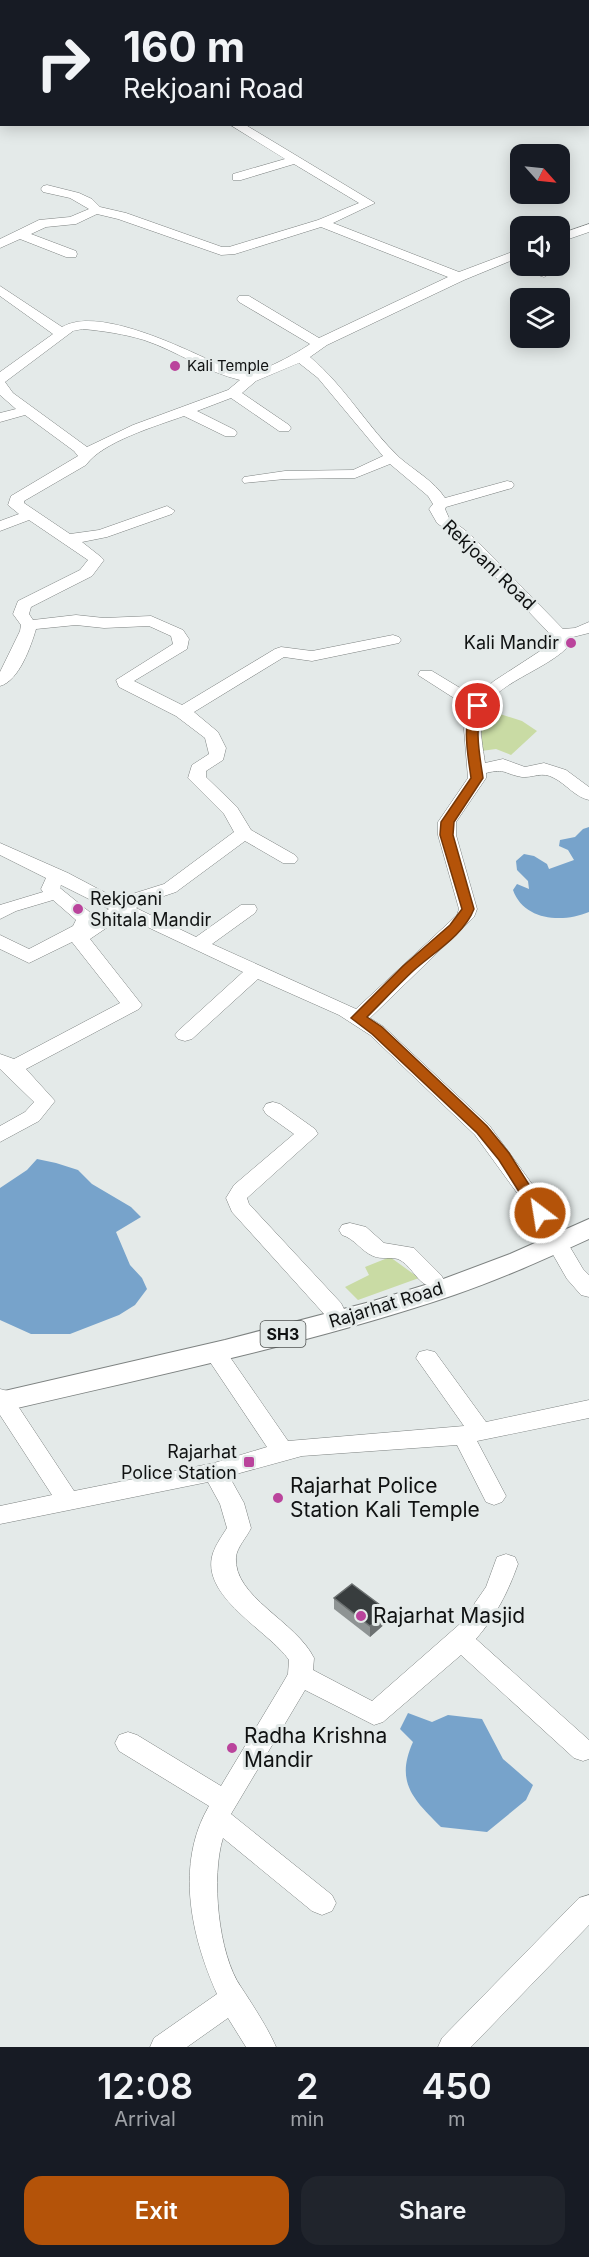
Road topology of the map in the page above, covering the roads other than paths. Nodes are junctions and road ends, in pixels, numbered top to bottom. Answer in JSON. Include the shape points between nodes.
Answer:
{"nodes":[{"id":1,"x":238,"y":126,"type":"edge"},
{"id":2,"x":296,"y":159,"type":"junction"},
{"id":3,"x":237,"y":177,"type":"dead end"},
{"id":4,"x":47,"y":189,"type":"dead end"},
{"id":5,"x":96,"y":210,"type":"junction"},
{"id":6,"x":322,"y":223,"type":"junction"},
{"id":7,"x":589,"y":228,"type":"edge"},
{"id":8,"x":572,"y":233,"type":"joint"},
{"id":9,"x":19,"y":234,"type":"junction"},
{"id":10,"x":589,"y":240,"type":"edge"},
{"id":11,"x":0,"y":244,"type":"edge"},
{"id":12,"x":71,"y":254,"type":"dead end"},
{"id":13,"x":510,"y":260,"type":"edge"},
{"id":14,"x":459,"y":277,"type":"junction"},
{"id":15,"x":0,"y":290,"type":"edge"},
{"id":16,"x":244,"y":299,"type":"dead end"},
{"id":17,"x":61,"y":333,"type":"junction"},
{"id":18,"x":319,"y":344,"type":"junction"},
{"id":19,"x":301,"y":357,"type":"junction"},
{"id":20,"x":251,"y":378,"type":"junction"},
{"id":21,"x":0,"y":379,"type":"edge"},
{"id":22,"x":0,"y":384,"type":"edge"},
{"id":23,"x":233,"y":393,"type":"junction"},
{"id":24,"x":27,"y":410,"type":"junction"},
{"id":25,"x":185,"y":411,"type":"junction"},
{"id":26,"x":0,"y":418,"type":"edge"},
{"id":27,"x":284,"y":428,"type":"dead end"},
{"id":28,"x":230,"y":433,"type":"dead end"},
{"id":29,"x":84,"y":454,"type":"junction"},
{"id":30,"x":392,"y":458,"type":"junction"},
{"id":31,"x":249,"y":480,"type":"dead end"},
{"id":32,"x":507,"y":485,"type":"dead end"},
{"id":33,"x":441,"y":504,"type":"junction"},
{"id":34,"x":167,"y":511,"type":"dead end"},
{"id":35,"x":29,"y":514,"type":"junction"},
{"id":36,"x":0,"y":526,"type":"edge"},
{"id":37,"x":68,"y":539,"type":"junction"},
{"id":38,"x":29,"y":625,"type":"junction"},
{"id":39,"x":589,"y":627,"type":"edge"},
{"id":40,"x":559,"y":634,"type":"junction"},
{"id":41,"x":393,"y":640,"type":"dead end"},
{"id":42,"x":426,"y":675,"type":"dead end"},
{"id":43,"x":0,"y":681,"type":"edge"},
{"id":44,"x":478,"y":706,"type":"junction"},
{"id":45,"x":182,"y":712,"type":"junction"},
{"id":46,"x":477,"y":770,"type":"junction"},
{"id":47,"x":589,"y":795,"type":"edge"},
{"id":48,"x":244,"y":833,"type":"junction"},
{"id":49,"x":0,"y":848,"type":"edge"},
{"id":50,"x":289,"y":859,"type":"dead end"},
{"id":51,"x":58,"y":886,"type":"junction"},
{"id":52,"x":122,"y":908,"type":"junction"},
{"id":53,"x":248,"y":909,"type":"dead end"},
{"id":54,"x":0,"y":913,"type":"edge"},
{"id":55,"x":0,"y":941,"type":"edge"},
{"id":56,"x":198,"y":945,"type":"junction"},
{"id":57,"x":256,"y":971,"type":"junction"},
{"id":58,"x":358,"y":1018,"type":"junction"},
{"id":59,"x":185,"y":1035,"type":"dead end"},
{"id":60,"x":7,"y":1064,"type":"edge"},
{"id":61,"x":273,"y":1109,"type":"dead end"},
{"id":62,"x":0,"y":1135,"type":"edge"},
{"id":63,"x":589,"y":1215,"type":"edge"},
{"id":64,"x":589,"y":1228,"type":"edge"},
{"id":65,"x":350,"y":1230,"type":"dead end"},
{"id":66,"x":555,"y":1238,"type":"junction"},
{"id":67,"x":433,"y":1280,"type":"junction"},
{"id":68,"x":589,"y":1289,"type":"edge"},
{"id":69,"x":333,"y":1309,"type":"junction"},
{"id":70,"x":214,"y":1353,"type":"junction"},
{"id":71,"x":427,"y":1358,"type":"dead end"},
{"id":72,"x":1,"y":1398,"type":"edge"},
{"id":73,"x":589,"y":1409,"type":"edge"},
{"id":74,"x":472,"y":1434,"type":"junction"},
{"id":75,"x":282,"y":1451,"type":"junction"},
{"id":76,"x":214,"y":1472,"type":"junction"},
{"id":77,"x":494,"y":1496,"type":"dead end"},
{"id":78,"x":69,"y":1502,"type":"junction"},
{"id":79,"x":0,"y":1515,"type":"edge"},
{"id":80,"x":506,"y":1564,"type":"dead end"},
{"id":81,"x":461,"y":1640,"type":"junction"},
{"id":82,"x":300,"y":1675,"type":"junction"},
{"id":83,"x":128,"y":1743,"type":"dead end"},
{"id":84,"x":583,"y":1750,"type":"dead end"},
{"id":85,"x":220,"y":1810,"type":"junction"},
{"id":86,"x":322,"y":1903,"type":"dead end"},
{"id":87,"x":589,"y":1907,"type":"edge"},
{"id":88,"x":234,"y":1998,"type":"junction"},
{"id":89,"x":164,"y":2047,"type":"edge"},
{"id":90,"x":262,"y":2047,"type":"edge"},
{"id":91,"x":452,"y":2047,"type":"edge"}],
"edges":[{"from":1,"to":2,"type":"street"},
{"from":2,"to":3,"type":"street"},
{"from":2,"to":6,"type":"street","via":[[368,200],[369,203]]},
{"from":4,"to":5,"type":"street","via":[[81,199]]},
{"from":5,"to":6,"type":"street","via":[[221,251]]},
{"from":5,"to":9,"type":"street","via":[[76,220],[43,223]]},
{"from":6,"to":14,"type":"street"},
{"from":7,"to":8,"type":"street"},
{"from":8,"to":10,"type":"street"},
{"from":9,"to":11,"type":"street"},
{"from":9,"to":12,"type":"street"},
{"from":13,"to":14,"type":"street"},
{"from":14,"to":18,"type":"street"},
{"from":15,"to":17,"type":"street"},
{"from":16,"to":18,"type":"street"},
{"from":17,"to":20,"type":"street","via":[[76,326],[111,328],[150,338],[228,373]]},
{"from":17,"to":21,"type":"street"},
{"from":18,"to":19,"type":"street"},
{"from":19,"to":20,"type":"street"},
{"from":19,"to":30,"type":"street","name":"Rekjoani Road","via":[[323,375]]},
{"from":20,"to":23,"type":"street"},
{"from":22,"to":24,"type":"street","via":[[8,396]]},
{"from":23,"to":25,"type":"street"},
{"from":23,"to":27,"type":"street"},
{"from":24,"to":26,"type":"street"},
{"from":24,"to":29,"type":"street"},
{"from":25,"to":28,"type":"street"},
{"from":25,"to":29,"type":"street"},
{"from":29,"to":35,"type":"street","via":[[81,462],[16,499],[16,505]]},
{"from":30,"to":31,"type":"street","via":[[355,474]]},
{"from":30,"to":33,"type":"street","name":"Rekjoani Road","via":[[434,493]]},
{"from":32,"to":33,"type":"street"},
{"from":33,"to":40,"type":"street","name":"Rekjoani Road","via":[[437,509],[442,520],[465,537]]},
{"from":34,"to":37,"type":"street","via":[[108,532]]},
{"from":35,"to":36,"type":"street"},
{"from":35,"to":37,"type":"street"},
{"from":37,"to":38,"type":"street","via":[[96,560],[77,579],[24,604],[21,614]]},
{"from":38,"to":43,"type":"street","via":[[7,675]]},
{"from":38,"to":45,"type":"street","via":[[140,620],[159,623],[177,633],[182,639],[181,646],[124,680]]},
{"from":39,"to":40,"type":"street"},
{"from":40,"to":44,"type":"street","via":[[563,643],[554,652],[509,678]]},
{"from":41,"to":45,"type":"street","via":[[312,656],[281,652]]},
{"from":42,"to":44,"type":"street"},
{"from":44,"to":46,"type":"street","via":[[474,713]]},
{"from":45,"to":48,"type":"street","via":[[217,740],[217,756],[198,769],[197,778],[231,811]]},
{"from":46,"to":47,"type":"street","via":[[503,764],[524,771],[544,768],[561,774]]},
{"from":46,"to":58,"type":"street","via":[[473,786],[447,822],[447,835],[468,909],[465,917]]},
{"from":48,"to":50,"type":"street"},
{"from":48,"to":52,"type":"street","via":[[170,888]]},
{"from":49,"to":51,"type":"street","via":[[43,870]]},
{"from":51,"to":52,"type":"street"},
{"from":51,"to":54,"type":"street"},
{"from":51,"to":55,"type":"street","via":[[85,918],[80,930],[29,957]]},
{"from":52,"to":56,"type":"street"},
{"from":52,"to":60,"type":"street","via":[[79,938],[132,1005]]},
{"from":53,"to":56,"type":"street"},
{"from":56,"to":57,"type":"street"},
{"from":57,"to":58,"type":"street"},
{"from":57,"to":59,"type":"street"},
{"from":58,"to":66,"type":"street","via":[[377,1030],[482,1130]]},
{"from":60,"to":62,"type":"street","via":[[45,1101],[33,1115]]},
{"from":61,"to":69,"type":"street","via":[[308,1134],[307,1138],[236,1198],[239,1207]]},
{"from":63,"to":66,"type":"main road","name":"Rajarhat Road","number":"SH3"},
{"from":64,"to":66,"type":"main road","name":"Rajarhat Road","number":"SH3"},
{"from":65,"to":67,"type":"street","via":[[358,1232],[378,1250],[406,1253]]},
{"from":66,"to":67,"type":"main road","name":"Rajarhat Road","number":"SH3"},
{"from":66,"to":68,"type":"street","via":[[574,1274]]},
{"from":66,"to":70,"type":"main road","name":"Rajarhat Road","number":"SH3","via":[[473,1278],[388,1307]]},
{"from":67,"to":69,"type":"main road","name":"Rajarhat Road","number":"SH3"},
{"from":69,"to":72,"type":"main road","name":"Rajarhat Road","number":"SH3"},
{"from":70,"to":72,"type":"main road","name":"Rajarhat Road","number":"SH3"},
{"from":70,"to":75,"type":"street"},
{"from":71,"to":74,"type":"street"},
{"from":72,"to":78,"type":"street"},
{"from":73,"to":74,"type":"street"},
{"from":74,"to":75,"type":"street"},
{"from":74,"to":77,"type":"street"},
{"from":75,"to":76,"type":"street"},
{"from":76,"to":78,"type":"street"},
{"from":76,"to":82,"type":"street","via":[[232,1503],[239,1528],[226,1549],[226,1579],[242,1600],[291,1643],[302,1658]]},
{"from":78,"to":79,"type":"street"},
{"from":80,"to":81,"type":"street","via":[[495,1596]]},
{"from":81,"to":82,"type":"street","via":[[374,1714]]},
{"from":81,"to":84,"type":"street"},
{"from":82,"to":85,"type":"street"},
{"from":83,"to":85,"type":"street"},
{"from":85,"to":86,"type":"street"},
{"from":85,"to":88,"type":"street","via":[[205,1851],[201,1889],[211,1946]]},
{"from":87,"to":91,"type":"street"},
{"from":88,"to":89,"type":"street"},
{"from":88,"to":90,"type":"street"}]}
